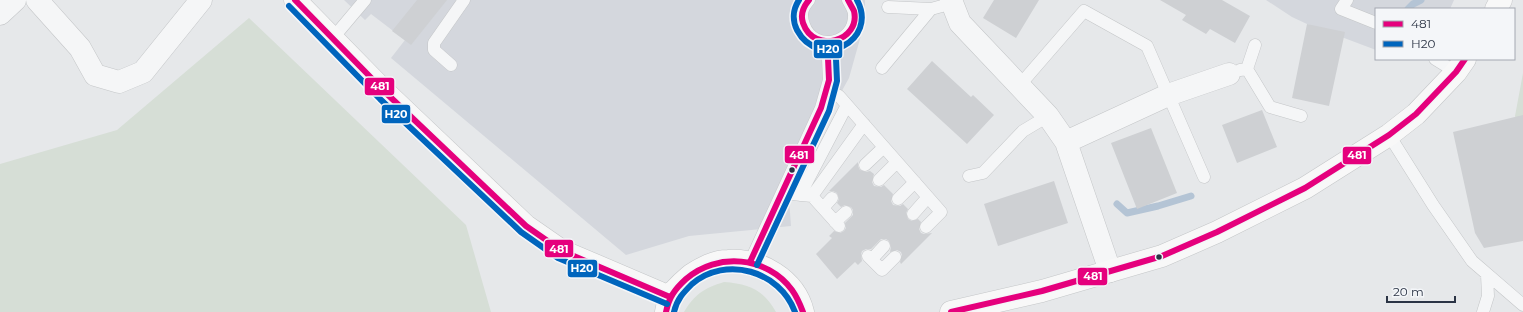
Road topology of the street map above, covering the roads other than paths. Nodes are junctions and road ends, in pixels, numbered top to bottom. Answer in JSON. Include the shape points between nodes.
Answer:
{"nodes":[{"id":1,"x":15,"y":0,"type":"edge"},
{"id":2,"x":37,"y":0,"type":"edge"},
{"id":3,"x":202,"y":0,"type":"edge"},
{"id":4,"x":295,"y":0,"type":"edge"},
{"id":5,"x":365,"y":0,"type":"edge"},
{"id":6,"x":464,"y":0,"type":"edge"},
{"id":7,"x":809,"y":0,"type":"edge"},
{"id":8,"x":848,"y":0,"type":"edge"},
{"id":9,"x":1347,"y":0,"type":"edge"},
{"id":10,"x":952,"y":2,"type":"edge"},
{"id":11,"x":888,"y":7,"type":"dead end"},
{"id":12,"x":931,"y":9,"type":"junction"},
{"id":13,"x":0,"y":14,"type":"edge"},
{"id":14,"x":1375,"y":23,"type":"edge"},
{"id":15,"x":333,"y":38,"type":"junction"},
{"id":16,"x":831,"y":43,"type":"junction"},
{"id":17,"x":1255,"y":45,"type":"dead end"},
{"id":18,"x":1439,"y":60,"type":"edge"},
{"id":19,"x":451,"y":65,"type":"dead end"},
{"id":20,"x":1460,"y":66,"type":"edge"},
{"id":21,"x":882,"y":68,"type":"dead end"},
{"id":22,"x":1238,"y":71,"type":"junction"},
{"id":23,"x":1019,"y":86,"type":"junction"},
{"id":24,"x":826,"y":90,"type":"junction"},
{"id":25,"x":1168,"y":96,"type":"junction"},
{"id":26,"x":846,"y":105,"type":"junction"},
{"id":27,"x":1048,"y":116,"type":"junction"},
{"id":28,"x":1301,"y":116,"type":"dead end"},
{"id":29,"x":864,"y":124,"type":"junction"},
{"id":30,"x":1389,"y":135,"type":"junction"},
{"id":31,"x":1066,"y":142,"type":"junction"},
{"id":32,"x":884,"y":147,"type":"junction"},
{"id":33,"x":897,"y":162,"type":"junction"},
{"id":34,"x":865,"y":165,"type":"dead end"},
{"id":35,"x":969,"y":176,"type":"dead end"},
{"id":36,"x":1204,"y":177,"type":"dead end"},
{"id":37,"x":879,"y":180,"type":"dead end"},
{"id":38,"x":915,"y":182,"type":"junction"},
{"id":39,"x":782,"y":193,"type":"junction"},
{"id":40,"x":800,"y":195,"type":"junction"},
{"id":41,"x":812,"y":196,"type":"junction"},
{"id":42,"x":928,"y":197,"type":"junction"},
{"id":43,"x":832,"y":198,"type":"dead end"},
{"id":44,"x":898,"y":199,"type":"dead end"},
{"id":45,"x":823,"y":208,"type":"junction"},
{"id":46,"x":846,"y":212,"type":"dead end"},
{"id":47,"x":912,"y":214,"type":"dead end"},
{"id":48,"x":926,"y":227,"type":"dead end"},
{"id":49,"x":884,"y":246,"type":"dead end"},
{"id":50,"x":895,"y":257,"type":"dead end"},
{"id":51,"x":750,"y":262,"type":"junction"},
{"id":52,"x":1110,"y":271,"type":"junction"},
{"id":53,"x":1488,"y":275,"type":"junction"},
{"id":54,"x":668,"y":304,"type":"edge"},
{"id":55,"x":1523,"y":305,"type":"edge"},
{"id":56,"x":803,"y":312,"type":"edge"},
{"id":57,"x":951,"y":312,"type":"edge"},
{"id":58,"x":1483,"y":312,"type":"edge"}],
"edges":[{"from":1,"to":13,"type":"street"},
{"from":2,"to":3,"type":"street","via":[[80,48],[95,75],[120,82],[143,72]]},
{"from":4,"to":15,"type":"street"},
{"from":5,"to":15,"type":"lane"},
{"from":6,"to":19,"type":"lane","via":[[434,43],[434,50]]},
{"from":7,"to":16,"type":"lane","via":[[803,7],[802,19],[806,31],[818,40]]},
{"from":8,"to":16,"type":"lane","via":[[854,14],[852,27],[844,37]]},
{"from":9,"to":14,"type":"lane","via":[[1341,9]]},
{"from":10,"to":12,"type":"lane"},
{"from":10,"to":23,"type":"street","via":[[960,23]]},
{"from":11,"to":12,"type":"lane"},
{"from":12,"to":21,"type":"lane"},
{"from":15,"to":54,"type":"street","via":[[386,93],[526,226],[562,251]]},
{"from":16,"to":24,"type":"lane"},
{"from":17,"to":22,"type":"lane"},
{"from":18,"to":20,"type":"lane"},
{"from":20,"to":30,"type":"street","via":[[1416,114]]},
{"from":22,"to":25,"type":"street"},
{"from":22,"to":28,"type":"lane","via":[[1270,107]]},
{"from":23,"to":25,"type":"lane","via":[[1084,11],[1147,46]]},
{"from":23,"to":27,"type":"street"},
{"from":24,"to":26,"type":"lane","via":[[839,96]]},
{"from":24,"to":39,"type":"lane","via":[[821,108]]},
{"from":25,"to":31,"type":"street"},
{"from":25,"to":36,"type":"lane"},
{"from":26,"to":29,"type":"lane"},
{"from":26,"to":40,"type":"lane"},
{"from":27,"to":31,"type":"street"},
{"from":27,"to":35,"type":"lane","via":[[1023,131],[983,173]]},
{"from":29,"to":32,"type":"lane"},
{"from":29,"to":41,"type":"lane"},
{"from":30,"to":52,"type":"street","via":[[1305,188],[1217,232],[1162,256]]},
{"from":30,"to":53,"type":"lane","via":[[1433,206],[1472,261]]},
{"from":31,"to":52,"type":"street"},
{"from":32,"to":33,"type":"lane"},
{"from":32,"to":34,"type":"lane"},
{"from":33,"to":37,"type":"lane"},
{"from":33,"to":38,"type":"lane"},
{"from":38,"to":42,"type":"lane"},
{"from":38,"to":44,"type":"lane"},
{"from":39,"to":40,"type":"lane"},
{"from":39,"to":51,"type":"lane"},
{"from":40,"to":41,"type":"lane"},
{"from":41,"to":45,"type":"lane"},
{"from":42,"to":47,"type":"lane"},
{"from":42,"to":48,"type":"lane","via":[[941,212]]},
{"from":43,"to":45,"type":"lane"},
{"from":45,"to":46,"type":"lane","via":[[837,224]]},
{"from":49,"to":50,"type":"lane","via":[[870,258],[882,270]]},
{"from":51,"to":54,"type":"street","via":[[727,260],[705,266],[676,289]]},
{"from":51,"to":56,"type":"street","via":[[772,271],[791,288]]},
{"from":52,"to":57,"type":"street","via":[[1042,291]]},
{"from":53,"to":55,"type":"lane"},
{"from":53,"to":58,"type":"lane","via":[[1488,296]]}]}
